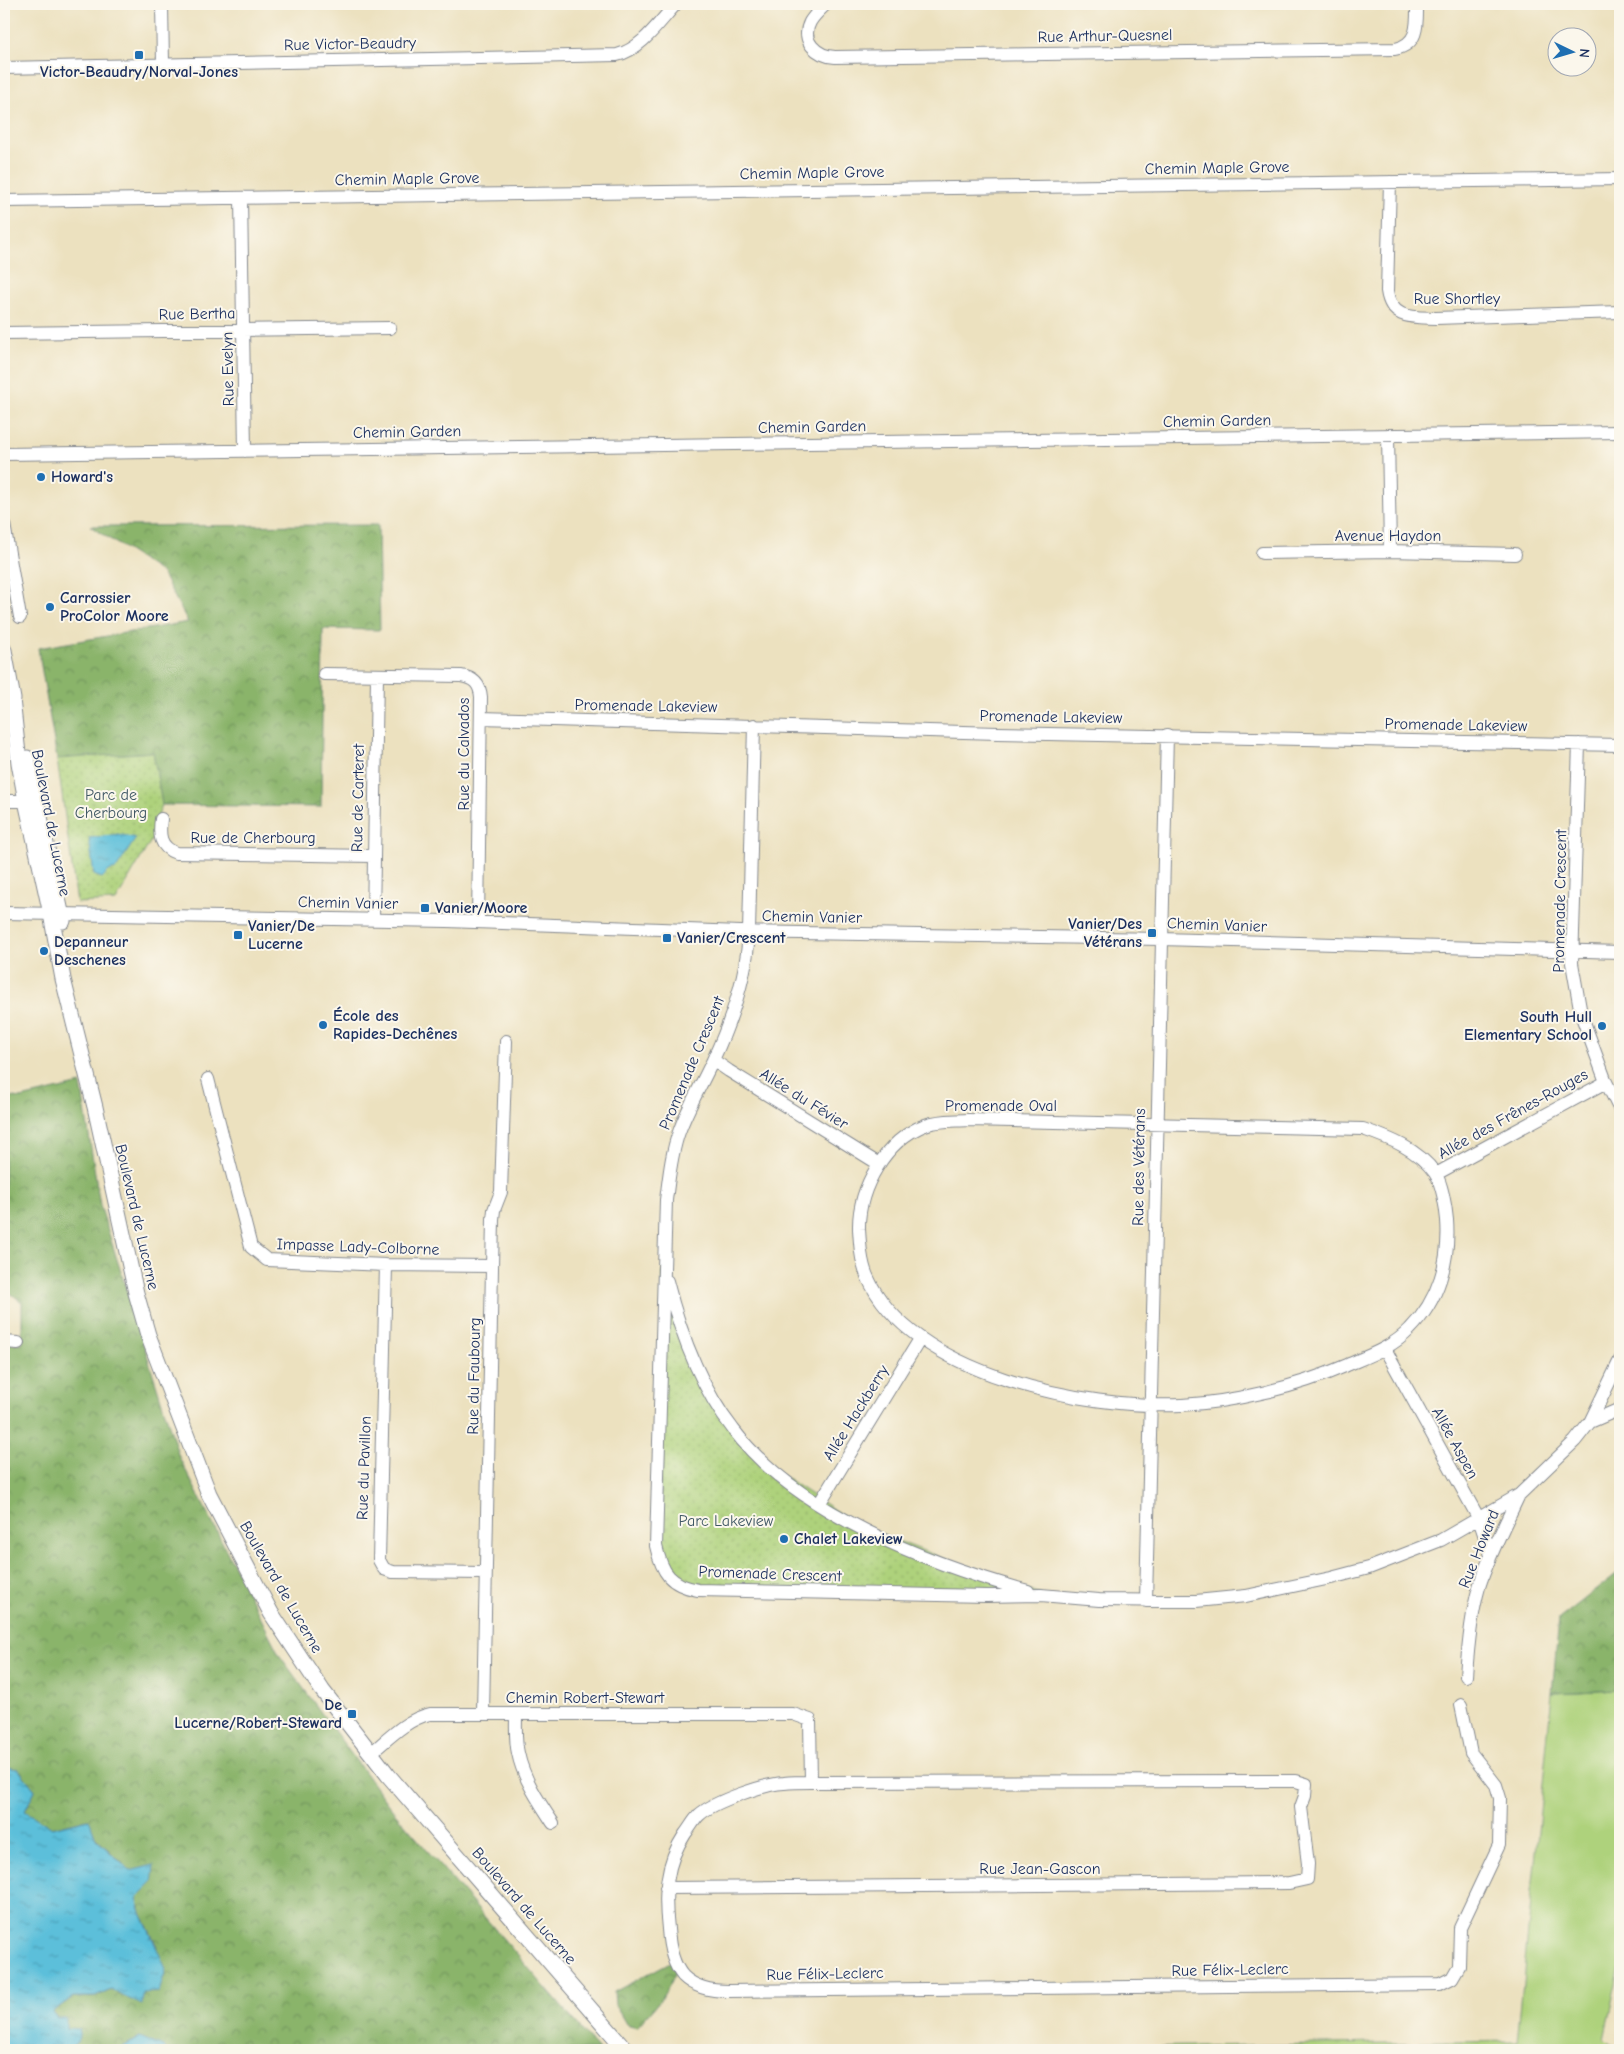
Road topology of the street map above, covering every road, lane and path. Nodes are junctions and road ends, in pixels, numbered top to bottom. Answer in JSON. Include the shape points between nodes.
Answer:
{"nodes":[{"id":1,"x":162,"y":4,"type":"edge"},
{"id":2,"x":676,"y":4,"type":"edge"},
{"id":3,"x":826,"y":4,"type":"edge"},
{"id":4,"x":1417,"y":4,"type":"edge"},
{"id":5,"x":163,"y":64,"type":"junction"},
{"id":6,"x":4,"y":68,"type":"edge"},
{"id":7,"x":1620,"y":179,"type":"edge"},
{"id":8,"x":1390,"y":182,"type":"junction"},
{"id":9,"x":241,"y":198,"type":"junction"},
{"id":10,"x":4,"y":200,"type":"edge"},
{"id":11,"x":1620,"y":312,"type":"edge"},
{"id":12,"x":390,"y":328,"type":"dead end"},
{"id":13,"x":244,"y":330,"type":"junction"},
{"id":14,"x":4,"y":333,"type":"edge"},
{"id":15,"x":1620,"y":432,"type":"edge"},
{"id":16,"x":1388,"y":435,"type":"junction"},
{"id":17,"x":246,"y":451,"type":"junction"},
{"id":18,"x":4,"y":454,"type":"edge"},
{"id":19,"x":4,"y":524,"type":"edge"},
{"id":20,"x":1390,"y":551,"type":"junction"},
{"id":21,"x":1262,"y":553,"type":"dead end"},
{"id":22,"x":1515,"y":554,"type":"dead end"},
{"id":23,"x":20,"y":617,"type":"dead end"},
{"id":24,"x":4,"y":650,"type":"edge"},
{"id":25,"x":324,"y":674,"type":"dead end"},
{"id":26,"x":377,"y":676,"type":"junction"},
{"id":27,"x":8,"y":690,"type":"edge"},
{"id":28,"x":481,"y":718,"type":"junction"},
{"id":29,"x":754,"y":725,"type":"junction"},
{"id":30,"x":1168,"y":735,"type":"junction"},
{"id":31,"x":1579,"y":744,"type":"junction"},
{"id":32,"x":1620,"y":745,"type":"edge"},
{"id":33,"x":4,"y":801,"type":"edge"},
{"id":34,"x":32,"y":801,"type":"junction"},
{"id":35,"x":161,"y":819,"type":"dead end"},
{"id":36,"x":373,"y":856,"type":"junction"},
{"id":37,"x":4,"y":912,"type":"edge"},
{"id":38,"x":56,"y":914,"type":"junction"},
{"id":39,"x":373,"y":920,"type":"junction"},
{"id":40,"x":478,"y":922,"type":"junction"},
{"id":41,"x":749,"y":932,"type":"junction"},
{"id":42,"x":1161,"y":939,"type":"junction"},
{"id":43,"x":1572,"y":951,"type":"junction"},
{"id":44,"x":1620,"y":952,"type":"edge"},
{"id":45,"x":506,"y":1041,"type":"dead end"},
{"id":46,"x":713,"y":1060,"type":"junction"},
{"id":47,"x":208,"y":1079,"type":"dead end"},
{"id":48,"x":1606,"y":1082,"type":"junction"},
{"id":49,"x":1620,"y":1110,"type":"edge"},
{"id":50,"x":1156,"y":1124,"type":"junction"},
{"id":51,"x":879,"y":1164,"type":"junction"},
{"id":52,"x":1436,"y":1174,"type":"junction"},
{"id":53,"x":663,"y":1264,"type":"junction"},
{"id":54,"x":386,"y":1265,"type":"junction"},
{"id":55,"x":492,"y":1266,"type":"junction"},
{"id":56,"x":920,"y":1339,"type":"junction"},
{"id":57,"x":4,"y":1342,"type":"edge"},
{"id":58,"x":18,"y":1343,"type":"dead end"},
{"id":59,"x":1385,"y":1350,"type":"junction"},
{"id":60,"x":1620,"y":1360,"type":"edge"},
{"id":61,"x":1151,"y":1405,"type":"junction"},
{"id":62,"x":1620,"y":1410,"type":"edge"},
{"id":63,"x":1590,"y":1422,"type":"junction"},
{"id":64,"x":1520,"y":1495,"type":"junction"},
{"id":65,"x":819,"y":1504,"type":"junction"},
{"id":66,"x":1479,"y":1519,"type":"junction"},
{"id":67,"x":1492,"y":1555,"type":"junction"},
{"id":68,"x":485,"y":1573,"type":"junction"},
{"id":69,"x":1041,"y":1595,"type":"junction"},
{"id":70,"x":1146,"y":1600,"type":"junction"},
{"id":71,"x":1466,"y":1676,"type":"dead end"},
{"id":72,"x":1461,"y":1705,"type":"dead end"},
{"id":73,"x":483,"y":1713,"type":"junction"},
{"id":74,"x":516,"y":1714,"type":"junction"},
{"id":75,"x":370,"y":1753,"type":"junction"},
{"id":76,"x":1296,"y":1781,"type":"joint"},
{"id":77,"x":811,"y":1782,"type":"junction"},
{"id":78,"x":552,"y":1823,"type":"dead end"},
{"id":79,"x":666,"y":1888,"type":"junction"},
{"id":80,"x":626,"y":2050,"type":"edge"}],
"edges":[{"from":1,"to":5,"type":"street"},
{"from":2,"to":5,"type":"street","name":"Rue Victor-Beaudry","via":[[638,44],[617,55]]},
{"from":3,"to":4,"type":"street","name":"Rue Arthur-Quesnel","via":[[808,24],[808,39],[821,55],[835,57],[1395,49],[1403,48],[1413,40],[1417,27]]},
{"from":5,"to":6,"type":"street","name":"Rue Victor-Beaudry"},
{"from":7,"to":8,"type":"street","name":"Chemin Maple Grove"},
{"from":8,"to":9,"type":"street","name":"Chemin Maple Grove"},
{"from":8,"to":11,"type":"street","name":"Rue Shortley","via":[[1387,291],[1388,300],[1397,312],[1412,317],[1436,318]]},
{"from":9,"to":10,"type":"street","name":"Chemin Maple Grove"},
{"from":9,"to":13,"type":"street","name":"Rue Evelyn"},
{"from":12,"to":13,"type":"street","name":"Rue Bertha"},
{"from":13,"to":14,"type":"street","name":"Rue Bertha"},
{"from":13,"to":17,"type":"street","name":"Rue Evelyn"},
{"from":15,"to":16,"type":"street","name":"Chemin Garden"},
{"from":16,"to":17,"type":"street","name":"Chemin Garden"},
{"from":16,"to":20,"type":"street"},
{"from":17,"to":18,"type":"street","name":"Chemin Garden"},
{"from":19,"to":23,"type":"street"},
{"from":20,"to":21,"type":"street","name":"Avenue Haydon"},
{"from":20,"to":22,"type":"street","name":"Avenue Haydon"},
{"from":24,"to":27,"type":"main road","name":"Boulevard de Lucerne"},
{"from":25,"to":26,"type":"street","name":"Rue du Calvados"},
{"from":26,"to":28,"type":"street","name":"Rue du Calvados","via":[[468,677],[481,690]]},
{"from":26,"to":36,"type":"street","name":"Rue de Carteret"},
{"from":27,"to":34,"type":"main road","name":"Boulevard de Lucerne"},
{"from":28,"to":29,"type":"street","name":"Promenade Lakeview"},
{"from":28,"to":40,"type":"street","name":"Rue du Calvados"},
{"from":29,"to":30,"type":"street","name":"Promenade Lakeview"},
{"from":29,"to":41,"type":"street","name":"Promenade Crescent"},
{"from":30,"to":31,"type":"street","name":"Promenade Lakeview"},
{"from":30,"to":42,"type":"street","name":"Rue des Vétérans"},
{"from":31,"to":32,"type":"street","name":"Promenade Lakeview"},
{"from":31,"to":43,"type":"street","name":"Promenade Crescent"},
{"from":33,"to":34,"type":"street"},
{"from":34,"to":38,"type":"main road","name":"Boulevard de Lucerne"},
{"from":35,"to":36,"type":"street","name":"Rue de Cherbourg","via":[[159,835],[165,847],[176,853]]},
{"from":36,"to":39,"type":"street","name":"Rue de Carteret"},
{"from":37,"to":38,"type":"street","name":"Chemin Vanier"},
{"from":38,"to":39,"type":"street","name":"Chemin Vanier"},
{"from":38,"to":75,"type":"main road","name":"Boulevard de Lucerne","via":[[95,1107],[148,1335],[209,1494],[272,1613],[322,1690]]},
{"from":39,"to":40,"type":"street","name":"Chemin Vanier"},
{"from":40,"to":41,"type":"street","name":"Chemin Vanier"},
{"from":41,"to":42,"type":"street","name":"Chemin Vanier"},
{"from":41,"to":46,"type":"street","name":"Promenade Crescent","via":[[744,974]]},
{"from":42,"to":43,"type":"street","name":"Chemin Vanier"},
{"from":42,"to":50,"type":"street","name":"Rue des Vétérans"},
{"from":43,"to":44,"type":"street","name":"Chemin Vanier"},
{"from":43,"to":48,"type":"street","name":"Promenade Crescent","via":[[1581,1014]]},
{"from":45,"to":55,"type":"street","name":"Rue du Faubourg","via":[[502,1192],[494,1210]]},
{"from":46,"to":51,"type":"street","name":"Allée du Févier"},
{"from":46,"to":53,"type":"street","name":"Promenade Crescent","via":[[676,1141],[666,1200]]},
{"from":47,"to":54,"type":"street","name":"Impasse Lady-Colborne","via":[[251,1247],[267,1260]]},
{"from":48,"to":49,"type":"street","name":"Promenade Crescent"},
{"from":48,"to":52,"type":"street","name":"Allée des Frênes-Rouges"},
{"from":50,"to":51,"type":"street","name":"Promenade Oval","via":[[944,1122],[926,1125],[908,1134],[889,1150]]},
{"from":50,"to":52,"type":"street","name":"Promenade Oval","via":[[1362,1129],[1391,1138]]},
{"from":50,"to":61,"type":"street","name":"Rue des Vétérans"},
{"from":51,"to":56,"type":"street","name":"Promenade Oval","via":[[865,1194],[859,1223],[860,1250],[867,1276],[881,1300],[896,1319]]},
{"from":52,"to":59,"type":"street","name":"Promenade Oval","via":[[1446,1209],[1448,1243],[1442,1277],[1429,1305],[1410,1329]]},
{"from":53,"to":65,"type":"street","name":"Promenade Crescent","via":[[672,1300],[701,1376],[732,1429],[792,1486]]},
{"from":53,"to":69,"type":"street","name":"Promenade Crescent","via":[[656,1546],[666,1574],[675,1583],[698,1590]]},
{"from":54,"to":55,"type":"street","name":"Impasse Lady-Colborne"},
{"from":54,"to":68,"type":"street","name":"Rue du Pavillon","via":[[379,1560],[384,1569],[393,1572]]},
{"from":55,"to":68,"type":"street","name":"Rue du Faubourg"},
{"from":56,"to":61,"type":"street","name":"Promenade Oval","via":[[996,1376],[1033,1389],[1072,1397]]},
{"from":56,"to":65,"type":"street","name":"Allée Hackberry"},
{"from":57,"to":58,"type":"street"},
{"from":59,"to":61,"type":"street","name":"Promenade Oval","via":[[1303,1382],[1221,1400]]},
{"from":59,"to":66,"type":"street","name":"Allée Aspen"},
{"from":60,"to":63,"type":"street","name":"Promenade Crescent"},
{"from":61,"to":70,"type":"street","name":"Rue des Vétérans"},
{"from":62,"to":63,"type":"street"},
{"from":63,"to":64,"type":"street","name":"Promenade Crescent"},
{"from":64,"to":66,"type":"street","name":"Promenade Crescent"},
{"from":64,"to":67,"type":"street","name":"Rue Howard"},
{"from":65,"to":69,"type":"street","name":"Promenade Crescent","via":[[904,1548],[1001,1584]]},
{"from":66,"to":67,"type":"street","name":"Allée Aspen"},
{"from":66,"to":70,"type":"street","name":"Promenade Crescent","via":[[1433,1543],[1369,1568],[1331,1578],[1246,1596],[1196,1601]]},
{"from":67,"to":71,"type":"street","name":"Rue Howard","via":[[1479,1589]]},
{"from":68,"to":73,"type":"street","name":"Rue du Faubourg"},
{"from":69,"to":70,"type":"street","name":"Promenade Crescent"},
{"from":72,"to":79,"type":"street","name":"Rue Félix-Leclerc","via":[[1471,1753],[1496,1785],[1500,1798],[1499,1845],[1460,1928],[1460,1966],[1452,1978],[1440,1984],[719,1991],[691,1982],[678,1967],[668,1937]]},
{"from":73,"to":74,"type":"street","name":"Chemin Robert-Stewart"},
{"from":73,"to":75,"type":"street","name":"Chemin Robert-Stewart","via":[[422,1716]]},
{"from":74,"to":77,"type":"street","name":"Chemin Robert-Stewart","via":[[793,1714],[810,1720]]},
{"from":74,"to":78,"type":"street","via":[[516,1744],[520,1761]]},
{"from":75,"to":80,"type":"main road","name":"Boulevard de Lucerne"},
{"from":76,"to":77,"type":"street","name":"Rue Félix-Leclerc"},
{"from":76,"to":79,"type":"street","name":"Rue Jean-Gascon","via":[[1306,1784],[1301,1807],[1307,1879],[1289,1883]]},
{"from":77,"to":79,"type":"street","name":"Rue Félix-Leclerc","via":[[760,1788],[706,1810],[678,1845]]}]}
